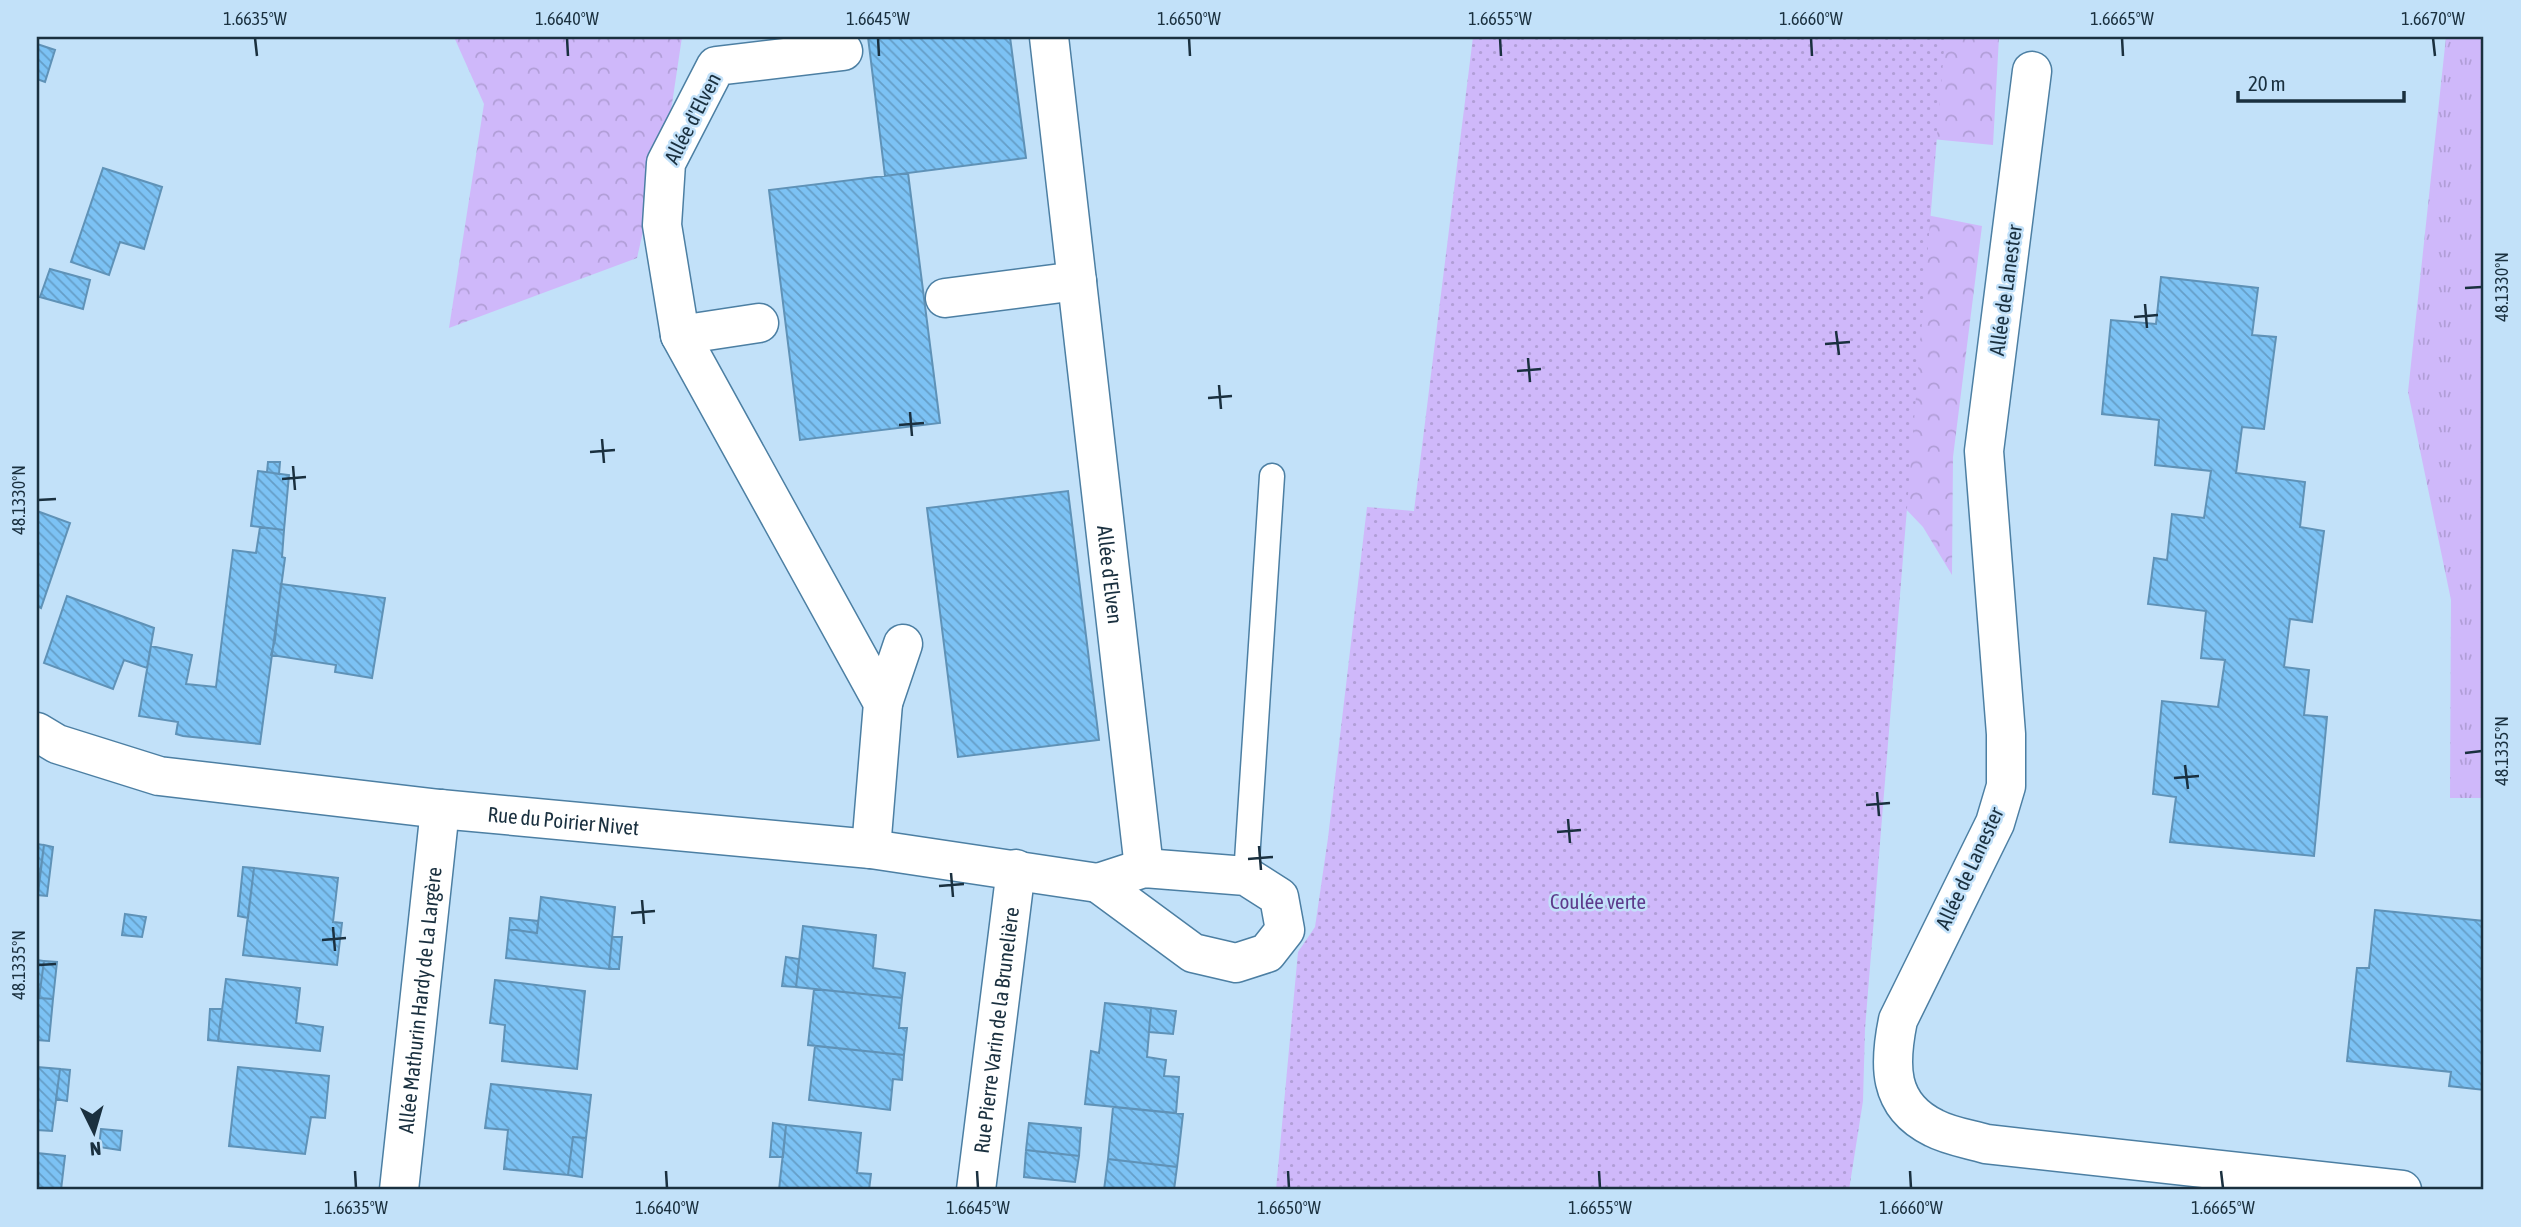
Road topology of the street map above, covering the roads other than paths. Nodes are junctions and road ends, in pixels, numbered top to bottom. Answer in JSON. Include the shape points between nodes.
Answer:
{"nodes":[{"id":1,"x":1049,"y":37,"type":"edge"},
{"id":2,"x":843,"y":51,"type":"dead end"},
{"id":3,"x":2032,"y":71,"type":"dead end"},
{"id":4,"x":1077,"y":281,"type":"junction"},
{"id":5,"x":945,"y":298,"type":"dead end"},
{"id":6,"x":759,"y":323,"type":"dead end"},
{"id":7,"x":680,"y":335,"type":"junction"},
{"id":8,"x":1272,"y":476,"type":"dead end"},
{"id":9,"x":903,"y":644,"type":"dead end"},
{"id":10,"x":883,"y":702,"type":"junction"},
{"id":11,"x":37,"y":732,"type":"edge"},
{"id":12,"x":440,"y":809,"type":"junction"},
{"id":13,"x":871,"y":849,"type":"junction"},
{"id":14,"x":1144,"y":868,"type":"junction"},
{"id":15,"x":1016,"y":869,"type":"junction"},
{"id":16,"x":1246,"y":876,"type":"junction"},
{"id":17,"x":1098,"y":884,"type":"junction"},
{"id":18,"x":399,"y":1190,"type":"edge"},
{"id":19,"x":976,"y":1190,"type":"edge"},
{"id":20,"x":2402,"y":1190,"type":"edge"}],
"edges":[{"from":1,"to":4,"type":"street","name":"Allée d'Elven"},
{"from":2,"to":7,"type":"street","name":"Allée d'Elven","via":[[716,66],[666,163],[662,225]]},
{"from":3,"to":20,"type":"street","name":"Allée de Lanester","via":[[1984,451],[2006,786],[1994,823],[1898,1020],[1891,1056],[1902,1104],[1934,1128],[1986,1144]]},
{"from":4,"to":5,"type":"street"},
{"from":4,"to":14,"type":"street","name":"Allée d'Elven"},
{"from":6,"to":7,"type":"street"},
{"from":7,"to":10,"type":"street","name":"Allée d'Elven"},
{"from":8,"to":16,"type":"lane"},
{"from":9,"to":10,"type":"street"},
{"from":10,"to":13,"type":"street"},
{"from":11,"to":12,"type":"street","name":"Rue du Poirier Nivet","via":[[57,744],[159,776]]},
{"from":12,"to":13,"type":"street","name":"Rue du Poirier Nivet"},
{"from":12,"to":18,"type":"street","name":"Allée Mathurin Hardy de La Largère"},
{"from":13,"to":15,"type":"street","name":"Rue du Poirier Nivet"},
{"from":14,"to":16,"type":"street"},
{"from":14,"to":17,"type":"street"},
{"from":15,"to":17,"type":"street","name":"Rue du Poirier Nivet"},
{"from":15,"to":19,"type":"street","name":"Rue Pierre Varin de la Brunelière"},
{"from":16,"to":17,"type":"street","via":[[1279,897],[1285,930],[1267,953],[1236,962],[1193,953]]}]}
